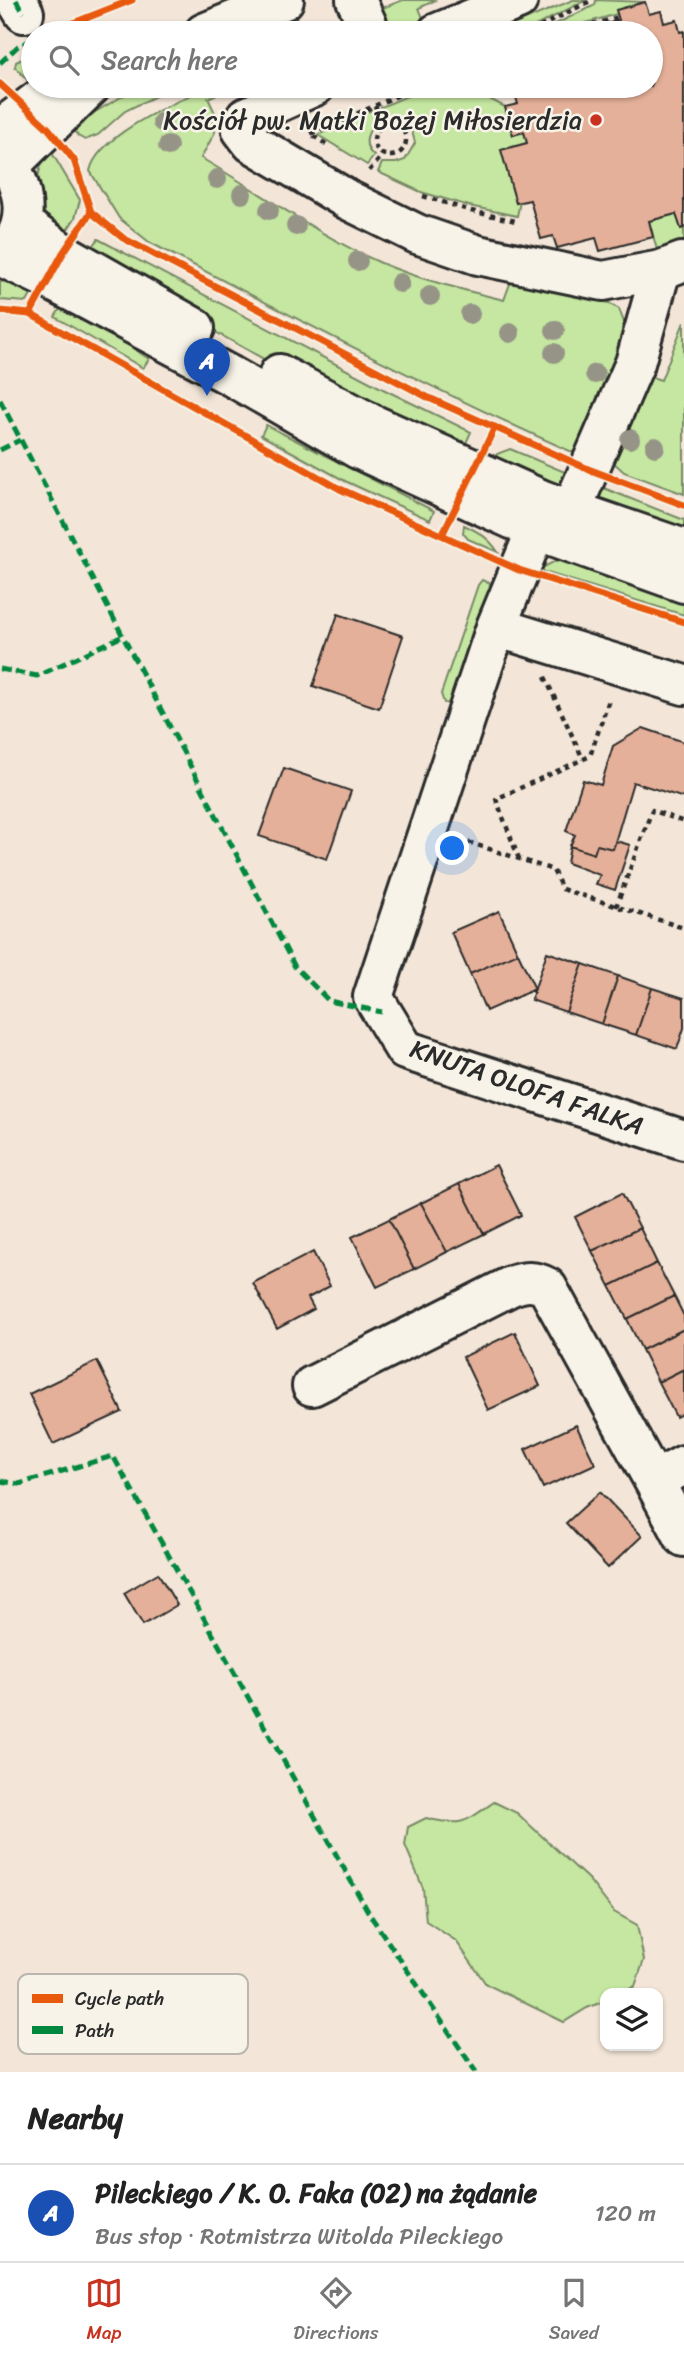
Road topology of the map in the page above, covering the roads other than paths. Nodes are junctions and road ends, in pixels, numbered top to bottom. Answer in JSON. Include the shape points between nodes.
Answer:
{"nodes":[{"id":1,"x":284,"y":0,"type":"edge"},
{"id":2,"x":356,"y":0,"type":"edge"},
{"id":3,"x":528,"y":14,"type":"edge"},
{"id":4,"x":233,"y":21,"type":"edge"},
{"id":5,"x":366,"y":21,"type":"edge"},
{"id":6,"x":494,"y":21,"type":"edge"},
{"id":7,"x":41,"y":98,"type":"edge"},
{"id":8,"x":77,"y":98,"type":"edge"},
{"id":9,"x":288,"y":98,"type":"edge"},
{"id":10,"x":0,"y":129,"type":"edge"},
{"id":11,"x":5,"y":160,"type":"edge"},
{"id":12,"x":21,"y":223,"type":"junction"},
{"id":13,"x":1,"y":258,"type":"edge"},
{"id":14,"x":673,"y":266,"type":"edge"},
{"id":15,"x":551,"y":514,"type":"junction"},
{"id":16,"x":684,"y":549,"type":"edge"},
{"id":17,"x":684,"y":583,"type":"edge"},
{"id":18,"x":511,"y":632,"type":"junction"},
{"id":19,"x":684,"y":685,"type":"edge"},
{"id":20,"x":684,"y":1140,"type":"edge"},
{"id":21,"x":312,"y":1386,"type":"dead end"},
{"id":22,"x":669,"y":1473,"type":"edge"},
{"id":23,"x":684,"y":1536,"type":"edge"}],
"edges":[{"from":1,"to":4,"type":"street"},
{"from":2,"to":5,"type":"street"},
{"from":3,"to":6,"type":"street"},
{"from":7,"to":10,"type":"street"},
{"from":8,"to":11,"type":"street"},
{"from":9,"to":14,"type":"street","via":[[246,117],[242,130],[252,143],[348,200],[417,234],[478,255],[603,281]]},
{"from":11,"to":12,"type":"street","via":[[19,184]]},
{"from":12,"to":13,"type":"street"},
{"from":12,"to":15,"type":"street","via":[[76,260],[244,356]]},
{"from":13,"to":15,"type":"street","via":[[231,376],[358,449]]},
{"from":14,"to":15,"type":"street","name":"KNUTA OLOFA FALKA","via":[[635,363]]},
{"from":15,"to":16,"type":"street"},
{"from":15,"to":17,"type":"street"},
{"from":15,"to":18,"type":"street","name":"KNUTA OLOFA FALKA"},
{"from":18,"to":19,"type":"street"},
{"from":18,"to":20,"type":"street","name":"KNUTA OLOFA FALKA","via":[[429,829],[373,997],[405,1050]]},
{"from":21,"to":22,"type":"street","via":[[511,1286],[537,1282],[547,1287]]},
{"from":22,"to":23,"type":"street"}]}
